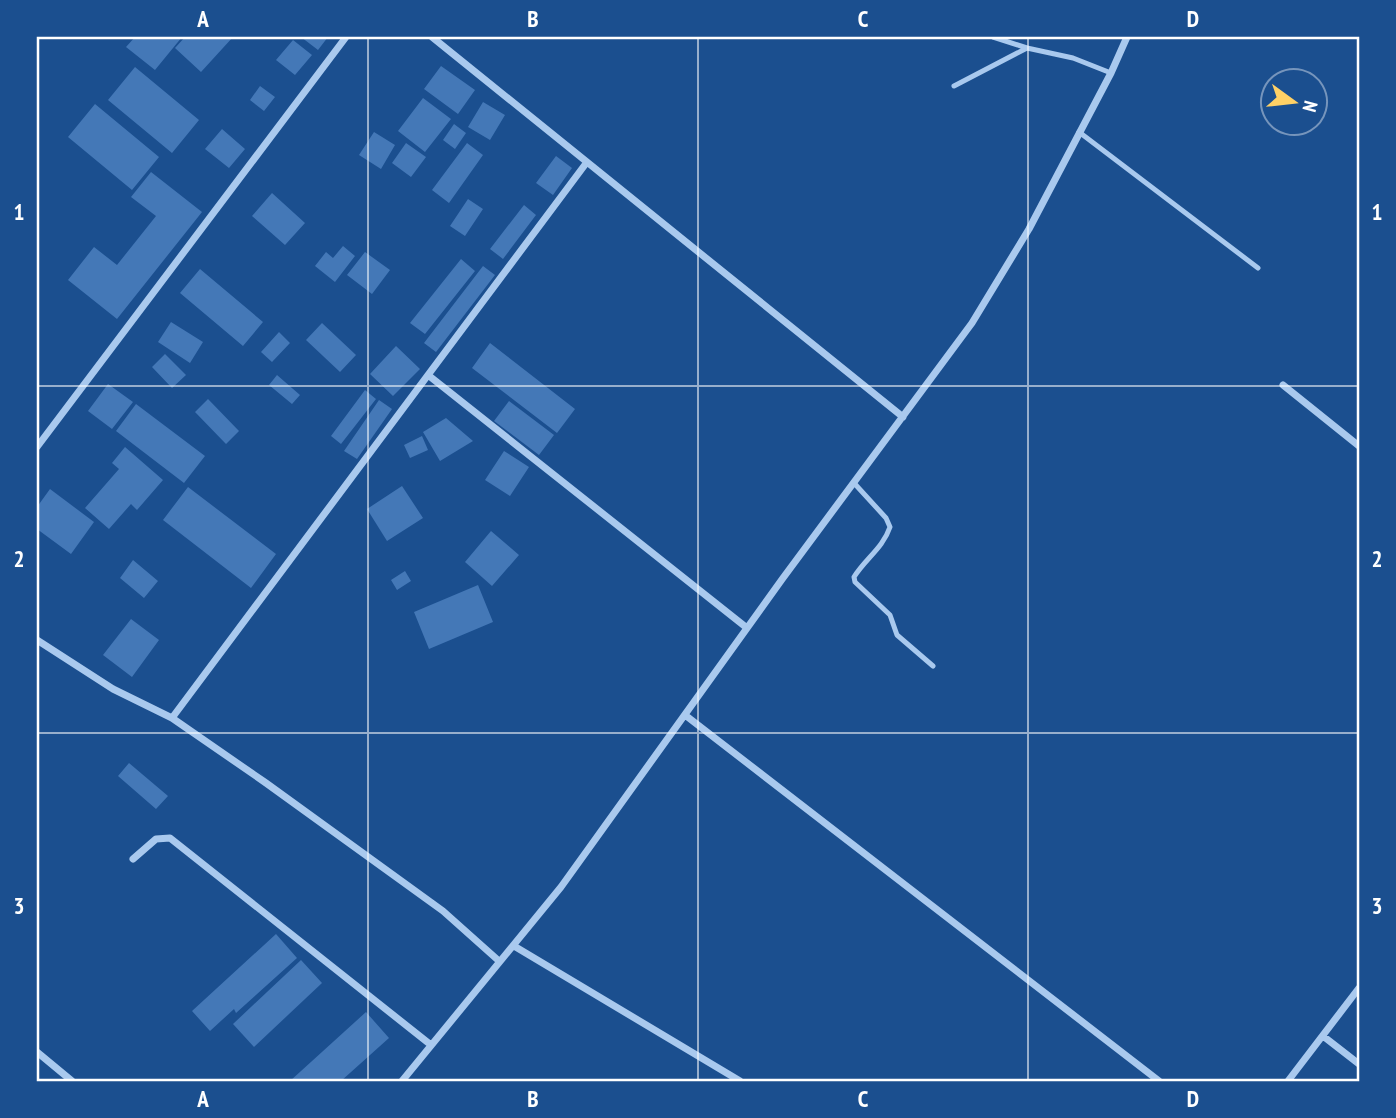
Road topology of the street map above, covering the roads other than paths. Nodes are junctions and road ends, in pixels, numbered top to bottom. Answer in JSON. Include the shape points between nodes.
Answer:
{"nodes":[{"id":1,"x":346,"y":37,"type":"edge"},
{"id":2,"x":432,"y":37,"type":"edge"},
{"id":3,"x":993,"y":37,"type":"edge"},
{"id":4,"x":1127,"y":37,"type":"edge"},
{"id":5,"x":1027,"y":48,"type":"junction"},
{"id":6,"x":1111,"y":73,"type":"junction"},
{"id":7,"x":954,"y":86,"type":"dead end"},
{"id":8,"x":1079,"y":132,"type":"junction"},
{"id":9,"x":587,"y":162,"type":"junction"},
{"id":10,"x":1258,"y":268,"type":"dead end"},
{"id":11,"x":428,"y":375,"type":"junction"},
{"id":12,"x":1283,"y":384,"type":"dead end"},
{"id":13,"x":903,"y":417,"type":"junction"},
{"id":14,"x":1359,"y":446,"type":"edge"},
{"id":15,"x":37,"y":447,"type":"edge"},
{"id":16,"x":854,"y":483,"type":"junction"},
{"id":17,"x":747,"y":628,"type":"junction"},
{"id":18,"x":37,"y":640,"type":"edge"},
{"id":19,"x":933,"y":666,"type":"dead end"},
{"id":20,"x":685,"y":715,"type":"junction"},
{"id":21,"x":172,"y":718,"type":"junction"},
{"id":22,"x":133,"y":859,"type":"dead end"},
{"id":23,"x":514,"y":946,"type":"junction"},
{"id":24,"x":499,"y":961,"type":"junction"},
{"id":25,"x":1359,"y":988,"type":"edge"},
{"id":26,"x":1323,"y":1036,"type":"junction"},
{"id":27,"x":431,"y":1045,"type":"junction"},
{"id":28,"x":37,"y":1052,"type":"edge"},
{"id":29,"x":1359,"y":1064,"type":"edge"},
{"id":30,"x":72,"y":1081,"type":"edge"},
{"id":31,"x":402,"y":1081,"type":"edge"},
{"id":32,"x":740,"y":1081,"type":"edge"},
{"id":33,"x":1159,"y":1081,"type":"edge"},
{"id":34,"x":1288,"y":1081,"type":"edge"}],
"edges":[{"from":1,"to":15,"type":"street"},
{"from":2,"to":9,"type":"street"},
{"from":3,"to":5,"type":"lane"},
{"from":4,"to":6,"type":"street"},
{"from":5,"to":6,"type":"lane","via":[[1073,58]]},
{"from":5,"to":7,"type":"lane"},
{"from":6,"to":8,"type":"street"},
{"from":8,"to":10,"type":"lane"},
{"from":8,"to":13,"type":"street","via":[[1029,229],[972,323]]},
{"from":9,"to":11,"type":"street"},
{"from":9,"to":13,"type":"street"},
{"from":11,"to":17,"type":"street"},
{"from":11,"to":21,"type":"street"},
{"from":12,"to":14,"type":"street"},
{"from":13,"to":16,"type":"street"},
{"from":16,"to":17,"type":"street"},
{"from":16,"to":19,"type":"lane","via":[[890,527],[885,542],[860,567],[855,582],[890,615],[897,635]]},
{"from":17,"to":20,"type":"street"},
{"from":18,"to":21,"type":"street","via":[[113,689]]},
{"from":20,"to":23,"type":"street"},
{"from":20,"to":33,"type":"street"},
{"from":21,"to":24,"type":"street","via":[[443,911]]},
{"from":22,"to":27,"type":"street","via":[[156,839],[170,838]]},
{"from":23,"to":24,"type":"street"},
{"from":23,"to":32,"type":"street"},
{"from":24,"to":27,"type":"street"},
{"from":25,"to":26,"type":"street"},
{"from":26,"to":29,"type":"street"},
{"from":26,"to":34,"type":"street"},
{"from":27,"to":31,"type":"street"},
{"from":28,"to":30,"type":"street"}]}
